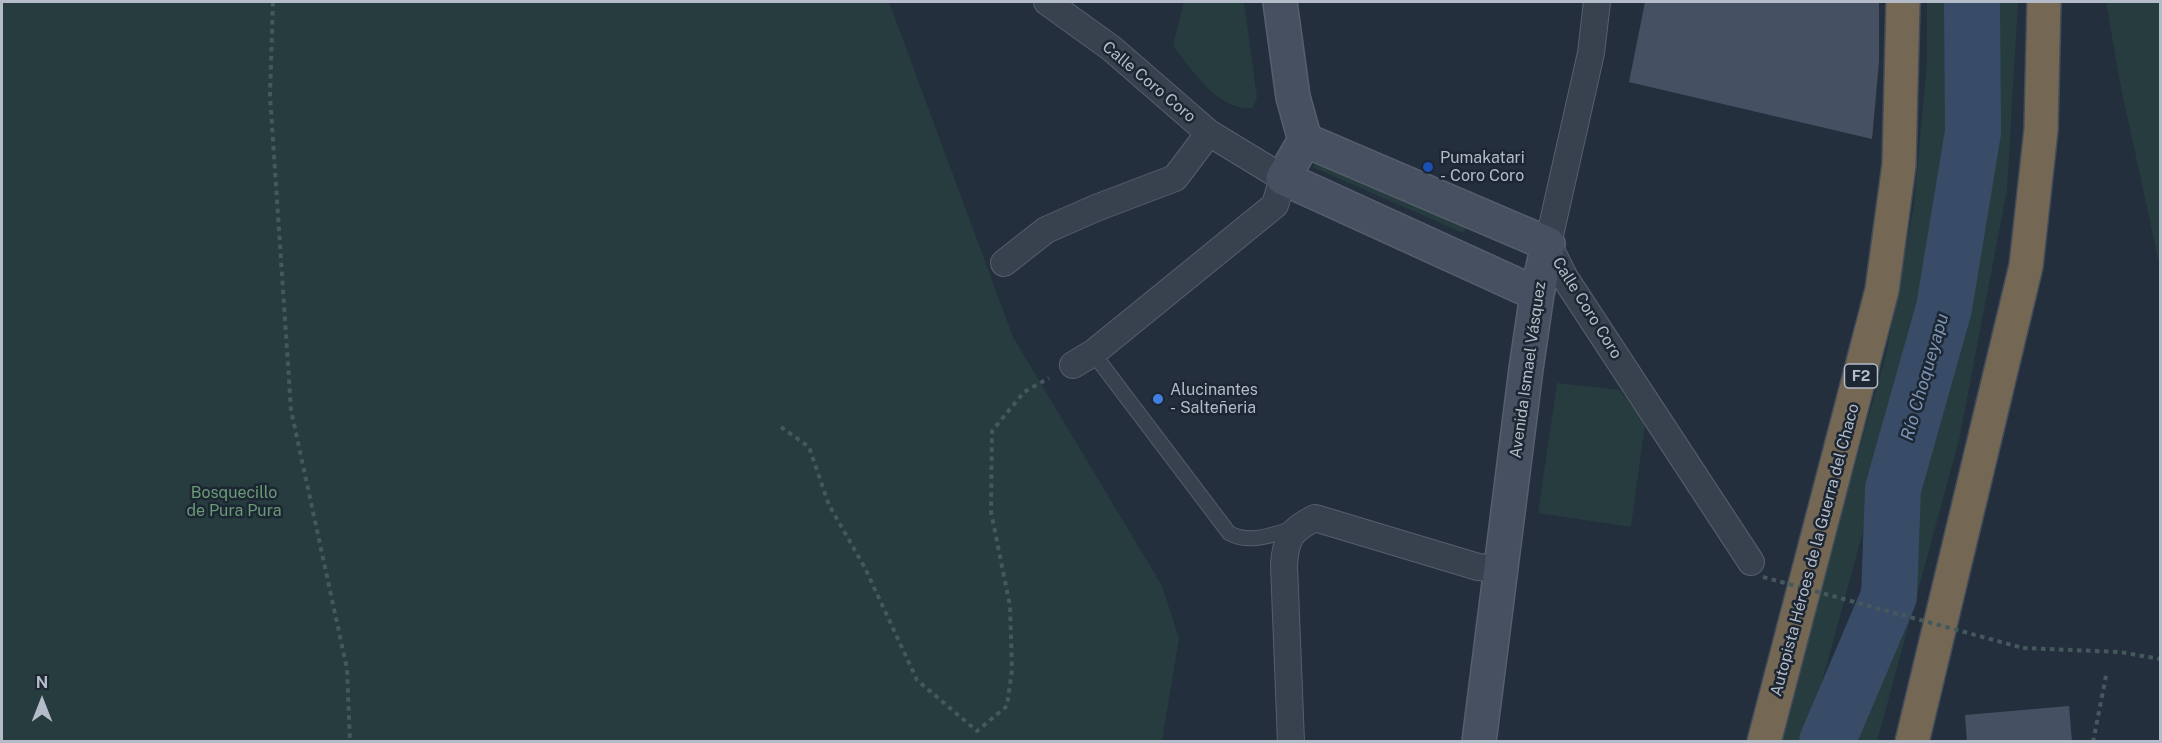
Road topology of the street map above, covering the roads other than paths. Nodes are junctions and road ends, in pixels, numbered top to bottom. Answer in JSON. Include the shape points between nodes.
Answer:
{"nodes":[{"id":1,"x":1047,"y":2,"type":"edge"},
{"id":2,"x":1280,"y":2,"type":"edge"},
{"id":3,"x":1597,"y":2,"type":"edge"},
{"id":4,"x":1903,"y":2,"type":"edge"},
{"id":5,"x":2044,"y":2,"type":"edge"},
{"id":6,"x":1209,"y":133,"type":"junction"},
{"id":7,"x":1305,"y":140,"type":"junction"},
{"id":8,"x":1283,"y":178,"type":"junction"},
{"id":9,"x":1548,"y":244,"type":"junction"},
{"id":10,"x":1004,"y":263,"type":"dead end"},
{"id":11,"x":1537,"y":294,"type":"junction"},
{"id":12,"x":1083,"y":359,"type":"joint"},
{"id":13,"x":1295,"y":528,"type":"junction"},
{"id":14,"x":1502,"y":569,"type":"junction"},
{"id":15,"x":1757,"y":570,"type":"road end"},
{"id":16,"x":1291,"y":741,"type":"edge"},
{"id":17,"x":1479,"y":741,"type":"edge"},
{"id":18,"x":1764,"y":741,"type":"edge"},
{"id":19,"x":1911,"y":741,"type":"edge"}],
"edges":[{"from":1,"to":6,"type":"street","name":"Calle Coro Coro","via":[[1111,48]]},
{"from":2,"to":7,"type":"main road","via":[[1293,97]]},
{"from":3,"to":9,"type":"street","name":"Avenida Ismael Vásquez","via":[[1592,53]]},
{"from":4,"to":18,"type":"highway","name":"Autopista Héroes de la Guerra del Chaco","number":"F2","via":[[1899,165],[1882,290]]},
{"from":5,"to":19,"type":"highway","via":[[2041,130],[2026,266]]},
{"from":6,"to":8,"type":"street","name":"Calle Coro Coro"},
{"from":6,"to":10,"type":"street","via":[[1176,178],[1046,230]]},
{"from":7,"to":8,"type":"main road"},
{"from":7,"to":9,"type":"main road","name":"Calle Coro Coro"},
{"from":8,"to":11,"type":"main road","name":"Calle Coro Coro"},
{"from":8,"to":12,"type":"street","via":[[1275,205]]},
{"from":9,"to":11,"type":"main road","name":"Avenida Ismael Vásquez"},
{"from":9,"to":15,"type":"street","name":"Calle Coro Coro","via":[[1564,278]]},
{"from":11,"to":14,"type":"main road","name":"Avenida Ismael Vásquez"},
{"from":12,"to":13,"type":"lane","via":[[1229,533],[1250,540]]},
{"from":13,"to":14,"type":"street","via":[[1316,518],[1478,567]]},
{"from":13,"to":16,"type":"street","via":[[1285,546],[1284,564]]},
{"from":14,"to":17,"type":"main road","name":"Avenida Ismael Vásquez"}]}
